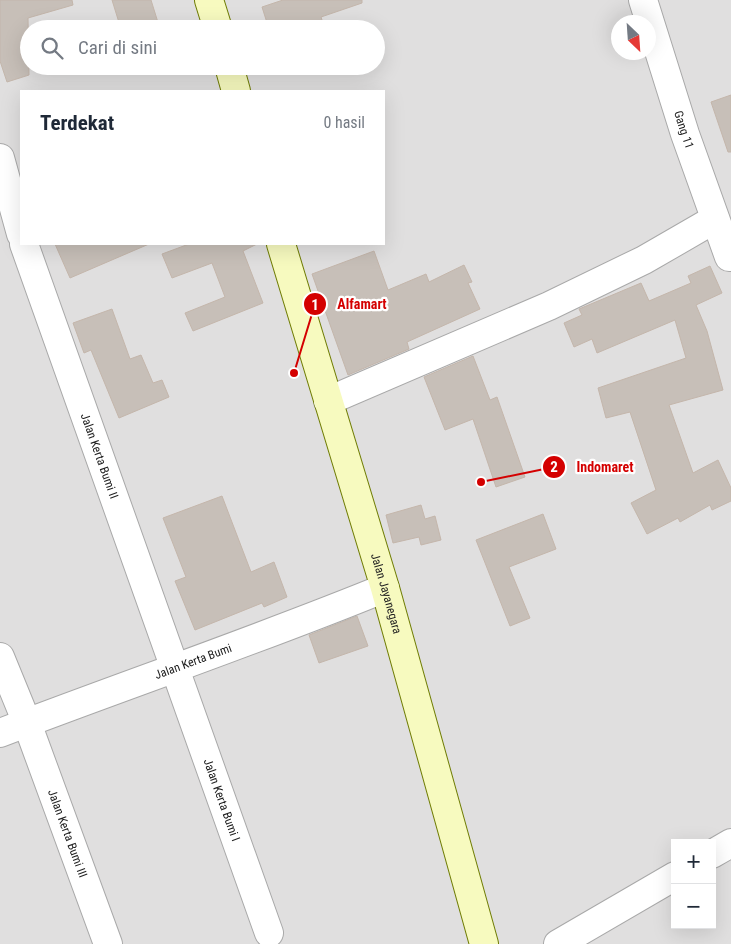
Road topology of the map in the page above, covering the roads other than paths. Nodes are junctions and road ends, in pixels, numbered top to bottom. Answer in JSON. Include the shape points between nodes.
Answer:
{"nodes":[{"id":1,"x":209,"y":0,"type":"edge"},
{"id":2,"x":643,"y":0,"type":"edge"},
{"id":3,"x":215,"y":20,"type":"edge"},
{"id":4,"x":232,"y":75,"type":"edge"},
{"id":5,"x":236,"y":90,"type":"edge"},
{"id":6,"x":0,"y":158,"type":"edge"},
{"id":7,"x":715,"y":218,"type":"junction"},
{"id":8,"x":20,"y":230,"type":"edge"},
{"id":9,"x":24,"y":245,"type":"edge"},
{"id":10,"x":281,"y":245,"type":"edge"},
{"id":11,"x":731,"y":257,"type":"edge"},
{"id":12,"x":328,"y":402,"type":"junction"},
{"id":13,"x":385,"y":588,"type":"junction"},
{"id":14,"x":0,"y":657,"type":"edge"},
{"id":15,"x":176,"y":667,"type":"junction"},
{"id":16,"x":27,"y":723,"type":"junction"},
{"id":17,"x":0,"y":734,"type":"edge"},
{"id":18,"x":731,"y":843,"type":"edge"},
{"id":19,"x":716,"y":852,"type":"edge"},
{"id":20,"x":671,"y":879,"type":"edge"},
{"id":21,"x":269,"y":933,"type":"dead end"},
{"id":22,"x":590,"y":936,"type":"edge"},
{"id":23,"x":108,"y":944,"type":"edge"},
{"id":24,"x":484,"y":944,"type":"edge"},
{"id":25,"x":558,"y":944,"type":"edge"}],
"edges":[{"from":1,"to":3,"type":"street"},
{"from":2,"to":7,"type":"street","name":"Gang 11"},
{"from":4,"to":5,"type":"street"},
{"from":6,"to":8,"type":"street"},
{"from":7,"to":11,"type":"street","name":"Gang 11"},
{"from":7,"to":12,"type":"street","via":[[644,260],[549,306]]},
{"from":9,"to":15,"type":"street","name":"Jalan Kerta Bumi II"},
{"from":10,"to":12,"type":"street","name":"Jalan Jayanegara"},
{"from":12,"to":13,"type":"street","name":"Jalan Jayanegara"},
{"from":13,"to":15,"type":"street","name":"Jalan Kerta Bumi","via":[[267,636]]},
{"from":13,"to":24,"type":"street","name":"Jalan Jayanegara"},
{"from":14,"to":16,"type":"street","name":"Jalan Kerta Bumi III"},
{"from":15,"to":16,"type":"street","name":"Jalan Kerta Bumi"},
{"from":15,"to":21,"type":"street","name":"Jalan Kerta Bumi I"},
{"from":16,"to":17,"type":"street","name":"Jalan Kerta Bumi"},
{"from":16,"to":23,"type":"street","name":"Jalan Kerta Bumi III"},
{"from":18,"to":19,"type":"street"},
{"from":20,"to":22,"type":"street"},
{"from":22,"to":25,"type":"street"}]}
